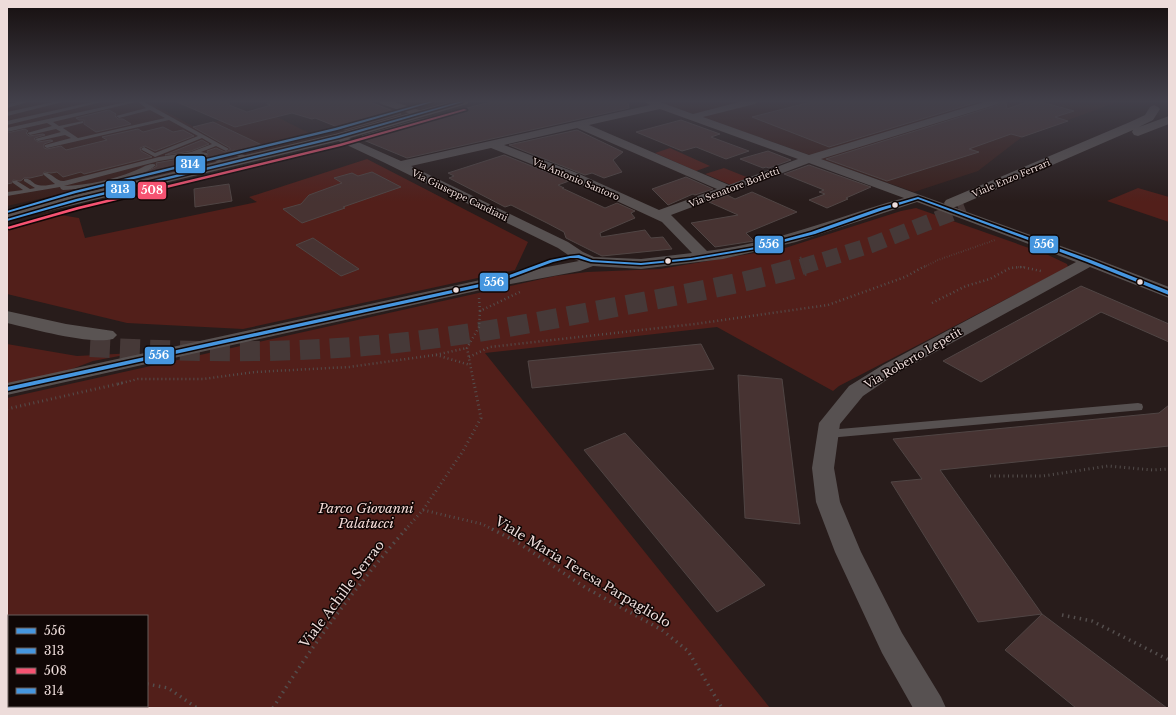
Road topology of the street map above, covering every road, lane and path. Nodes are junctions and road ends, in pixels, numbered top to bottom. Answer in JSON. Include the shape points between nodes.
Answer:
{"nodes":[{"id":1,"x":56,"y":135,"type":"edge"},
{"id":2,"x":65,"y":135,"type":"edge"},
{"id":3,"x":69,"y":135,"type":"edge"},
{"id":4,"x":72,"y":135,"type":"edge"},
{"id":5,"x":88,"y":135,"type":"edge"},
{"id":6,"x":96,"y":135,"type":"edge"},
{"id":7,"x":99,"y":135,"type":"edge"},
{"id":8,"x":344,"y":135,"type":"edge"},
{"id":9,"x":529,"y":135,"type":"edge"},
{"id":10,"x":603,"y":135,"type":"edge"},
{"id":11,"x":743,"y":135,"type":"edge"},
{"id":12,"x":886,"y":135,"type":"edge"},
{"id":13,"x":1110,"y":135,"type":"edge"},
{"id":14,"x":1128,"y":135,"type":"edge"},
{"id":15,"x":92,"y":136,"type":"junction"},
{"id":16,"x":203,"y":136,"type":"joint"},
{"id":17,"x":338,"y":137,"type":"junction"},
{"id":18,"x":107,"y":140,"type":"dead end"},
{"id":19,"x":100,"y":142,"type":"dead end"},
{"id":20,"x":44,"y":143,"type":"edge"},
{"id":21,"x":91,"y":144,"type":"dead end"},
{"id":22,"x":217,"y":144,"type":"junction"},
{"id":23,"x":492,"y":144,"type":"junction"},
{"id":24,"x":83,"y":146,"type":"dead end"},
{"id":25,"x":170,"y":146,"type":"junction"},
{"id":26,"x":63,"y":148,"type":"dead end"},
{"id":27,"x":144,"y":149,"type":"dead end"},
{"id":28,"x":226,"y":149,"type":"dead end"},
{"id":29,"x":137,"y":151,"type":"dead end"},
{"id":30,"x":162,"y":152,"type":"junction"},
{"id":31,"x":187,"y":154,"type":"junction"},
{"id":32,"x":205,"y":154,"type":"dead end"},
{"id":33,"x":154,"y":155,"type":"junction"},
{"id":34,"x":146,"y":157,"type":"junction"},
{"id":35,"x":809,"y":159,"type":"junction"},
{"id":36,"x":400,"y":165,"type":"junction"},
{"id":37,"x":46,"y":174,"type":"dead end"},
{"id":38,"x":34,"y":177,"type":"dead end"},
{"id":39,"x":26,"y":180,"type":"dead end"},
{"id":40,"x":15,"y":182,"type":"dead end"},
{"id":41,"x":7,"y":186,"type":"edge"},
{"id":42,"x":56,"y":186,"type":"junction"},
{"id":43,"x":42,"y":188,"type":"junction"},
{"id":44,"x":728,"y":189,"type":"junction"},
{"id":45,"x":29,"y":191,"type":"junction"},
{"id":46,"x":22,"y":192,"type":"junction"},
{"id":47,"x":7,"y":194,"type":"edge"},
{"id":48,"x":918,"y":198,"type":"junction"},
{"id":49,"x":77,"y":200,"type":"junction"},
{"id":50,"x":952,"y":203,"type":"tunnel mouth"},
{"id":51,"x":965,"y":208,"type":"tunnel mouth"},
{"id":52,"x":659,"y":215,"type":"junction"},
{"id":53,"x":7,"y":216,"type":"edge"},
{"id":54,"x":7,"y":220,"type":"edge"},
{"id":55,"x":1011,"y":232,"type":"junction"},
{"id":56,"x":704,"y":257,"type":"junction"},
{"id":57,"x":585,"y":258,"type":"junction"},
{"id":58,"x":1089,"y":261,"type":"junction"},
{"id":59,"x":1055,"y":280,"type":"junction"},
{"id":60,"x":528,"y":288,"type":"dead end"},
{"id":61,"x":1169,"y":293,"type":"edge"},
{"id":62,"x":932,"y":303,"type":"dead end"},
{"id":63,"x":7,"y":317,"type":"edge"},
{"id":64,"x":7,"y":332,"type":"edge"},
{"id":65,"x":467,"y":348,"type":"junction"},
{"id":66,"x":436,"y":355,"type":"junction"},
{"id":67,"x":469,"y":357,"type":"junction"},
{"id":68,"x":470,"y":365,"type":"junction"},
{"id":69,"x":7,"y":389,"type":"edge"},
{"id":70,"x":1138,"y":407,"type":"dead end"},
{"id":71,"x":7,"y":409,"type":"edge"},
{"id":72,"x":828,"y":434,"type":"junction"},
{"id":73,"x":1169,"y":469,"type":"edge"},
{"id":74,"x":990,"y":476,"type":"dead end"},
{"id":75,"x":423,"y":510,"type":"junction"},
{"id":76,"x":1062,"y":615,"type":"dead end"},
{"id":77,"x":1169,"y":660,"type":"edge"},
{"id":78,"x":148,"y":684,"type":"edge"},
{"id":79,"x":197,"y":708,"type":"edge"},
{"id":80,"x":273,"y":708,"type":"edge"},
{"id":81,"x":722,"y":708,"type":"edge"},
{"id":82,"x":930,"y":708,"type":"edge"}],
"edges":[{"from":1,"to":20,"type":"lane"},
{"from":2,"to":26,"type":"lane","via":[[71,147]]},
{"from":3,"to":24,"type":"lane"},
{"from":4,"to":21,"type":"lane"},
{"from":5,"to":15,"type":"lane"},
{"from":6,"to":15,"type":"lane"},
{"from":7,"to":18,"type":"lane"},
{"from":8,"to":17,"type":"main road"},
{"from":9,"to":23,"type":"street"},
{"from":10,"to":44,"type":"street"},
{"from":11,"to":35,"type":"street"},
{"from":12,"to":35,"type":"street","name":"Via Senatore Borletti"},
{"from":13,"to":50,"type":"main road","name":"Viale Enzo Ferrari"},
{"from":14,"to":51,"type":"main road","name":"Viale Enzo Ferrari"},
{"from":15,"to":19,"type":"lane"},
{"from":16,"to":22,"type":"lane"},
{"from":16,"to":25,"type":"lane"},
{"from":17,"to":36,"type":"street","name":"Via Giuseppe Candiani"},
{"from":17,"to":49,"type":"main road","via":[[220,161]]},
{"from":22,"to":28,"type":"lane"},
{"from":22,"to":31,"type":"lane"},
{"from":23,"to":36,"type":"street"},
{"from":23,"to":52,"type":"street","name":"Via Antonio Santoro","via":[[573,176]]},
{"from":25,"to":30,"type":"lane"},
{"from":25,"to":30,"type":"lane","via":[[157,146]]},
{"from":27,"to":33,"type":"lane"},
{"from":29,"to":34,"type":"lane"},
{"from":30,"to":33,"type":"lane"},
{"from":31,"to":32,"type":"lane"},
{"from":31,"to":42,"type":"lane","via":[[162,158]]},
{"from":31,"to":42,"type":"lane","via":[[139,172],[78,188]]},
{"from":33,"to":34,"type":"lane"},
{"from":34,"to":42,"type":"lane","via":[[79,175]]},
{"from":35,"to":44,"type":"street","name":"Via Senatore Borletti"},
{"from":35,"to":48,"type":"street"},
{"from":36,"to":57,"type":"street","name":"Via Giuseppe Candiani"},
{"from":37,"to":42,"type":"lane"},
{"from":38,"to":42,"type":"lane"},
{"from":39,"to":43,"type":"lane"},
{"from":40,"to":45,"type":"lane"},
{"from":41,"to":46,"type":"lane"},
{"from":42,"to":43,"type":"lane"},
{"from":43,"to":45,"type":"lane"},
{"from":44,"to":52,"type":"street","name":"Via Senatore Borletti"},
{"from":45,"to":46,"type":"lane"},
{"from":46,"to":47,"type":"lane"},
{"from":48,"to":55,"type":"street"},
{"from":48,"to":56,"type":"street","via":[[787,241]]},
{"from":49,"to":53,"type":"main road"},
{"from":49,"to":54,"type":"main road"},
{"from":52,"to":56,"type":"street","name":"Via Antonio Santoro","via":[[667,219]]},
{"from":55,"to":58,"type":"street"},
{"from":55,"to":67,"type":"path","via":[[828,306],[490,347]]},
{"from":56,"to":57,"type":"street","via":[[641,264]]},
{"from":57,"to":69,"type":"street","via":[[580,266],[548,268]]},
{"from":58,"to":59,"type":"street","name":"Via Roberto Lepetit"},
{"from":58,"to":61,"type":"street"},
{"from":59,"to":62,"type":"path","via":[[1040,270],[1010,268]]},
{"from":59,"to":72,"type":"street","name":"Via Roberto Lepetit","via":[[890,369],[856,391],[830,423]]},
{"from":60,"to":65,"type":"path","via":[[480,311],[479,327]]},
{"from":63,"to":64,"type":"main road","via":[[66,330],[98,341],[41,340]]},
{"from":65,"to":66,"type":"path"},
{"from":65,"to":67,"type":"path","name":"Viale Achille Serrao"},
{"from":66,"to":68,"type":"path"},
{"from":66,"to":71,"type":"path","via":[[349,367],[255,372],[203,379],[138,379]]},
{"from":67,"to":68,"type":"path","name":"Viale Achille Serrao"},
{"from":68,"to":75,"type":"path","name":"Viale Achille Serrao","via":[[481,418],[463,451]]},
{"from":70,"to":72,"type":"lane"},
{"from":72,"to":82,"type":"street","name":"Via Roberto Lepetit","via":[[823,468],[828,502],[848,552],[892,643]]},
{"from":73,"to":74,"type":"path","via":[[1108,466],[1044,476]]},
{"from":75,"to":80,"type":"path","name":"Viale Achille Serrao","via":[[377,562],[300,665]]},
{"from":75,"to":81,"type":"path","name":"Viale Maria Teresa Parpagliolo","via":[[482,524],[517,542],[586,588],[662,630],[688,651]]},
{"from":76,"to":77,"type":"path","via":[[1092,621]]},
{"from":78,"to":79,"type":"path","via":[[179,693]]}]}
